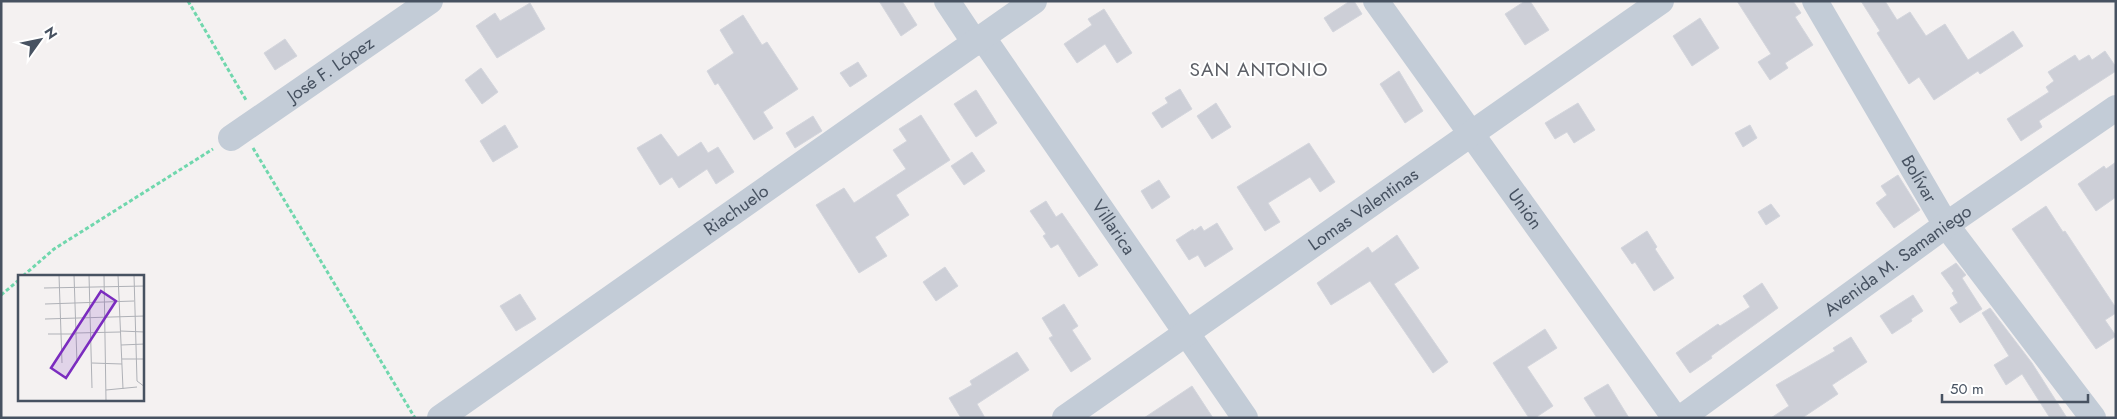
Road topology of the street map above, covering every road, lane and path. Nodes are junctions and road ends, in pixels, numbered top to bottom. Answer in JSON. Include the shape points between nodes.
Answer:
{"nodes":[{"id":1,"x":188,"y":1,"type":"edge"},
{"id":2,"x":430,"y":1,"type":"edge"},
{"id":3,"x":947,"y":1,"type":"edge"},
{"id":4,"x":1034,"y":1,"type":"edge"},
{"id":5,"x":1376,"y":1,"type":"edge"},
{"id":6,"x":1661,"y":1,"type":"edge"},
{"id":7,"x":1815,"y":1,"type":"edge"},
{"id":8,"x":979,"y":40,"type":"junction"},
{"id":9,"x":2116,"y":108,"type":"edge"},
{"id":10,"x":244,"y":129,"type":"junction"},
{"id":11,"x":1471,"y":135,"type":"junction"},
{"id":12,"x":1946,"y":225,"type":"junction"},
{"id":13,"x":24,"y":275,"type":"edge"},
{"id":14,"x":18,"y":281,"type":"edge"},
{"id":15,"x":1,"y":295,"type":"edge"},
{"id":16,"x":1186,"y":334,"type":"junction"},
{"id":17,"x":415,"y":418,"type":"edge"},
{"id":18,"x":440,"y":418,"type":"edge"},
{"id":19,"x":1065,"y":418,"type":"edge"},
{"id":20,"x":1245,"y":418,"type":"edge"},
{"id":21,"x":1675,"y":418,"type":"edge"},
{"id":22,"x":1681,"y":418,"type":"edge"},
{"id":23,"x":2093,"y":418,"type":"edge"}],
"edges":[{"from":1,"to":10,"type":"path"},
{"from":2,"to":10,"type":"street","name":"José F. López"},
{"from":3,"to":8,"type":"street","name":"Villarica"},
{"from":4,"to":8,"type":"street","name":"Riachuelo"},
{"from":5,"to":11,"type":"street","name":"Unión"},
{"from":6,"to":11,"type":"street","name":"Lomas Valentinas"},
{"from":7,"to":12,"type":"street","name":"Bolívar"},
{"from":8,"to":16,"type":"street","name":"Villarica"},
{"from":8,"to":18,"type":"street","name":"Riachuelo"},
{"from":9,"to":12,"type":"street","name":"Avenida M. Samaniego"},
{"from":10,"to":13,"type":"path","via":[[54,249]]},
{"from":10,"to":17,"type":"path"},
{"from":11,"to":16,"type":"street","name":"Lomas Valentinas"},
{"from":11,"to":21,"type":"street","name":"Unión"},
{"from":12,"to":22,"type":"street","name":"Avenida M. Samaniego"},
{"from":12,"to":23,"type":"street","name":"Bolívar"},
{"from":14,"to":15,"type":"path"},
{"from":16,"to":19,"type":"street","name":"Lomas Valentinas"},
{"from":16,"to":20,"type":"street","name":"Villarica"}]}
